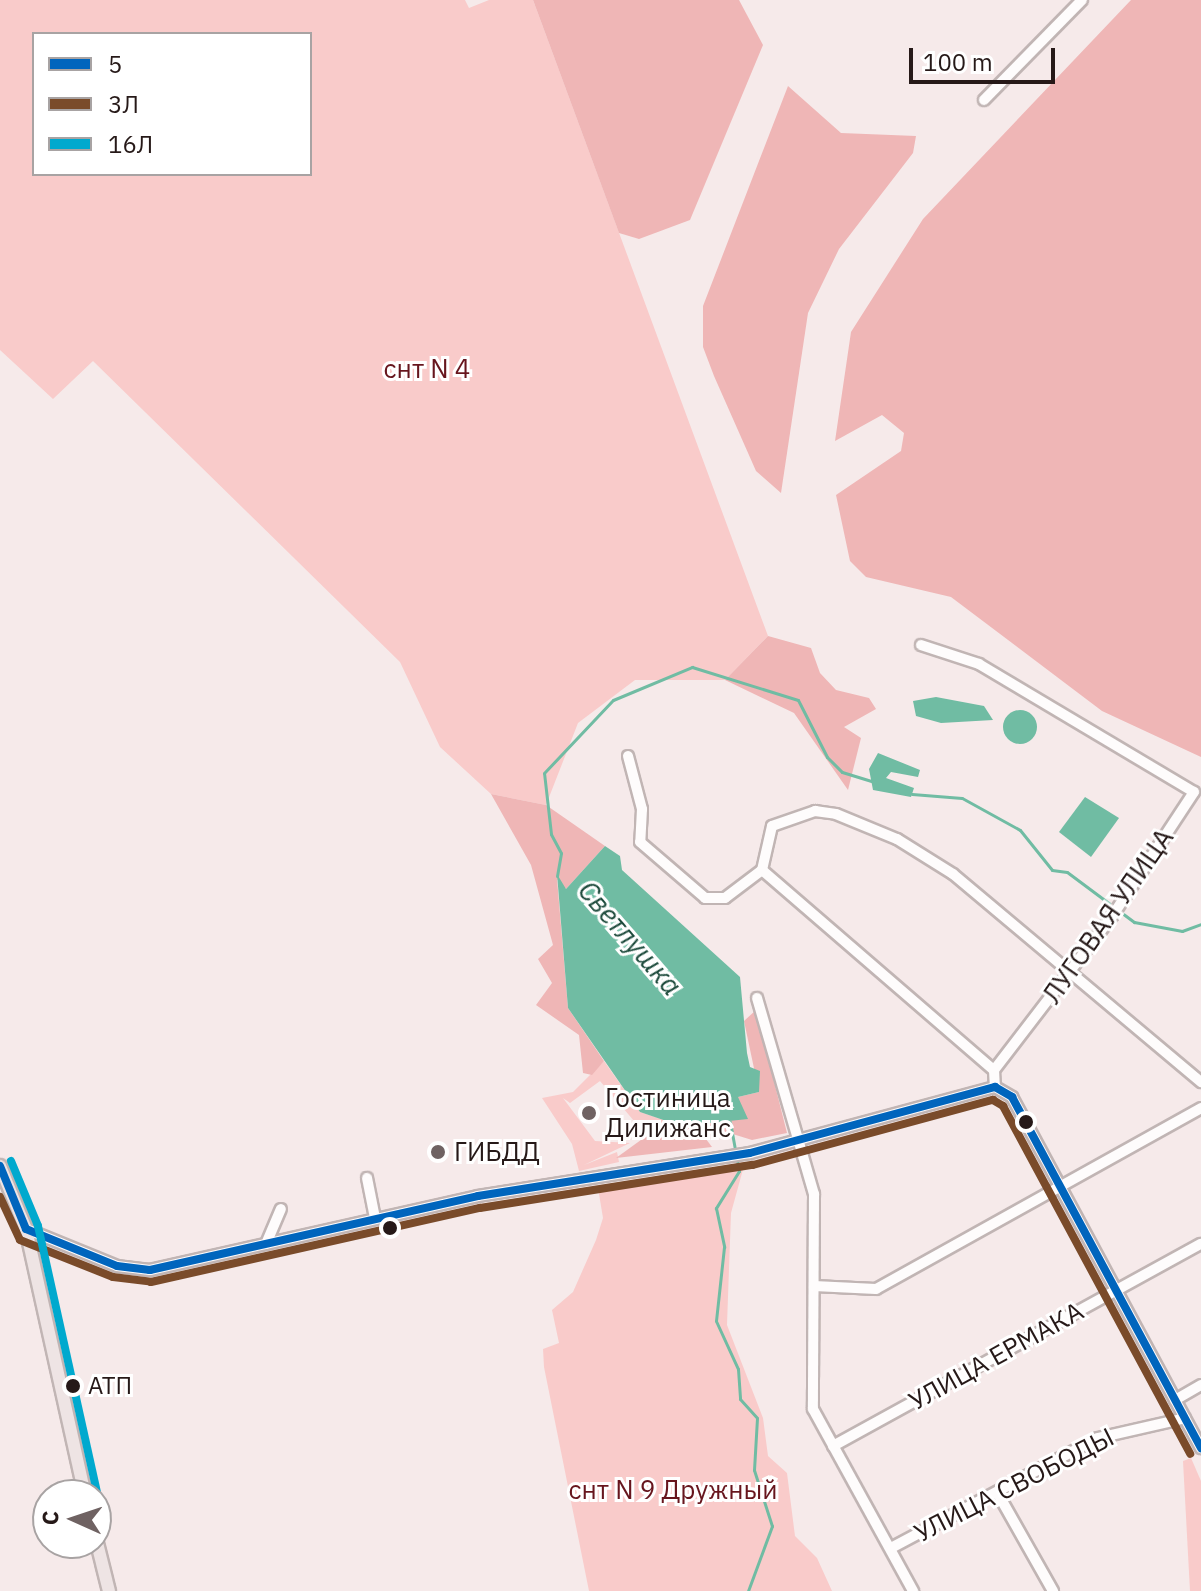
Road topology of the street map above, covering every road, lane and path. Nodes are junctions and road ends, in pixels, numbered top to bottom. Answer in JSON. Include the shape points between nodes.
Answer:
{"nodes":[{"id":1,"x":1082,"y":0,"type":"edge"},
{"id":2,"x":984,"y":100,"type":"dead end"},
{"id":3,"x":921,"y":645,"type":"dead end"},
{"id":4,"x":628,"y":756,"type":"dead end"},
{"id":5,"x":762,"y":870,"type":"junction"},
{"id":6,"x":1071,"y":973,"type":"junction"},
{"id":7,"x":757,"y":998,"type":"dead end"},
{"id":8,"x":994,"y":1070,"type":"junction"},
{"id":9,"x":1201,"y":1082,"type":"edge"},
{"id":10,"x":995,"y":1087,"type":"junction"},
{"id":11,"x":1201,"y":1108,"type":"edge"},
{"id":12,"x":797,"y":1143,"type":"junction"},
{"id":13,"x":0,"y":1166,"type":"edge"},
{"id":14,"x":367,"y":1178,"type":"dead end"},
{"id":15,"x":1061,"y":1191,"type":"junction"},
{"id":16,"x":281,"y":1209,"type":"dead end"},
{"id":17,"x":375,"y":1218,"type":"junction"},
{"id":18,"x":26,"y":1229,"type":"junction"},
{"id":19,"x":266,"y":1244,"type":"junction"},
{"id":20,"x":1201,"y":1244,"type":"edge"},
{"id":21,"x":814,"y":1286,"type":"junction"},
{"id":22,"x":1115,"y":1291,"type":"junction"},
{"id":23,"x":1201,"y":1385,"type":"edge"},
{"id":24,"x":1175,"y":1400,"type":"junction"},
{"id":25,"x":1185,"y":1418,"type":"junction"},
{"id":26,"x":833,"y":1446,"type":"junction"},
{"id":27,"x":1201,"y":1448,"type":"edge"},
{"id":28,"x":81,"y":1479,"type":"edge"},
{"id":29,"x":997,"y":1492,"type":"junction"},
{"id":30,"x":891,"y":1548,"type":"junction"},
{"id":31,"x":101,"y":1559,"type":"edge"},
{"id":32,"x":109,"y":1591,"type":"edge"},
{"id":33,"x":913,"y":1591,"type":"edge"},
{"id":34,"x":1053,"y":1591,"type":"edge"}],
"edges":[{"from":1,"to":2,"type":"street"},
{"from":3,"to":6,"type":"street","name":"ЛУГОВАЯ УЛИЦА","via":[[979,664],[1194,792]]},
{"from":4,"to":5,"type":"street","via":[[642,809],[640,842],[705,898],[725,898]]},
{"from":5,"to":6,"type":"street","via":[[772,826],[815,811],[836,814],[897,839],[953,874]]},
{"from":5,"to":8,"type":"street"},
{"from":6,"to":8,"type":"street","name":"ЛУГОВАЯ УЛИЦА"},
{"from":6,"to":9,"type":"street"},
{"from":7,"to":12,"type":"street"},
{"from":8,"to":10,"type":"street"},
{"from":10,"to":12,"type":"street"},
{"from":10,"to":15,"type":"street","via":[[1012,1097]]},
{"from":11,"to":15,"type":"street"},
{"from":12,"to":17,"type":"street"},
{"from":12,"to":21,"type":"street","via":[[814,1194]]},
{"from":13,"to":18,"type":"main road"},
{"from":14,"to":17,"type":"street"},
{"from":15,"to":21,"type":"street","via":[[876,1289]]},
{"from":15,"to":22,"type":"street"},
{"from":16,"to":19,"type":"street"},
{"from":17,"to":19,"type":"street"},
{"from":18,"to":19,"type":"street","via":[[134,1269]]},
{"from":18,"to":28,"type":"main road"},
{"from":20,"to":22,"type":"street","name":"УЛИЦА ЕРМАКА"},
{"from":21,"to":26,"type":"street","via":[[809,1384]]},
{"from":22,"to":24,"type":"street"},
{"from":22,"to":26,"type":"street","name":"УЛИЦА ЕРМАКА"},
{"from":23,"to":24,"type":"street"},
{"from":24,"to":25,"type":"street"},
{"from":25,"to":27,"type":"street"},
{"from":25,"to":29,"type":"street","name":"УЛИЦА СВОБОДЫ","via":[[1098,1438]]},
{"from":26,"to":30,"type":"street"},
{"from":29,"to":30,"type":"street","name":"УЛИЦА СВОБОДЫ"},
{"from":29,"to":34,"type":"street"},
{"from":30,"to":33,"type":"street"},
{"from":31,"to":32,"type":"main road"}]}
